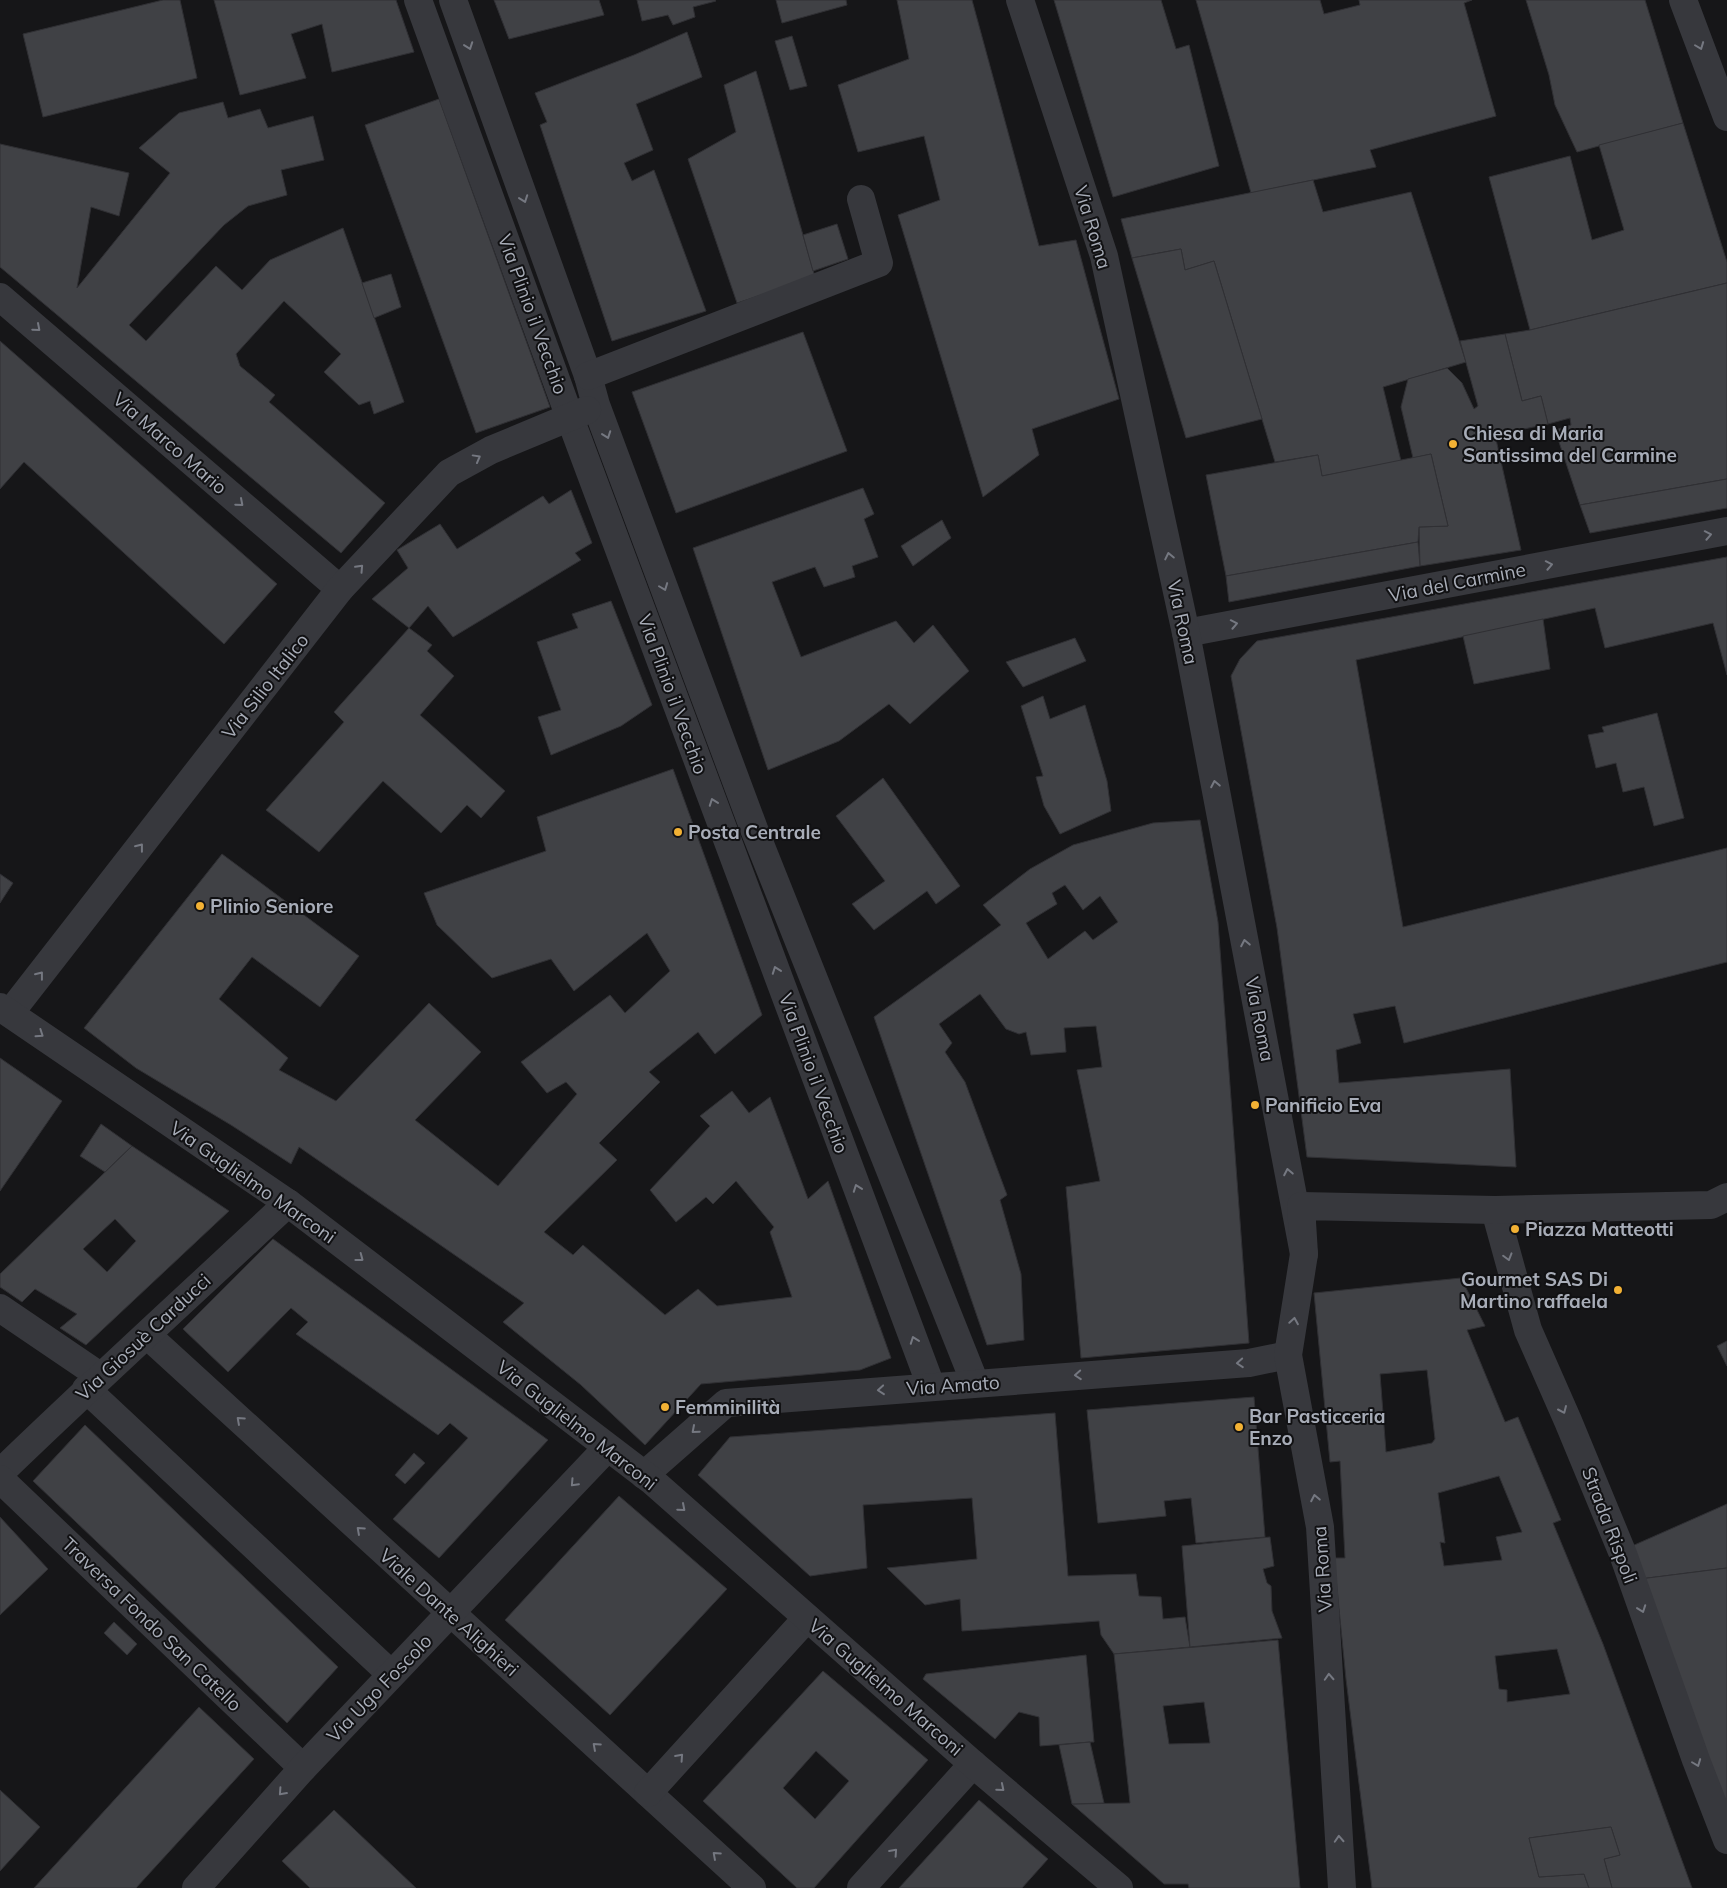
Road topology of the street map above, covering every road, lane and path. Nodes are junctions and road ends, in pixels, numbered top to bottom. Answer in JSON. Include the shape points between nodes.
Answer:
{"nodes":[{"id":1,"x":418,"y":0,"type":"edge"},
{"id":2,"x":453,"y":0,"type":"edge"},
{"id":3,"x":1020,"y":0,"type":"edge"},
{"id":4,"x":1683,"y":0,"type":"edge"},
{"id":5,"x":1727,"y":117,"type":"edge"},
{"id":6,"x":861,"y":199,"type":"dead end"},
{"id":7,"x":0,"y":296,"type":"edge"},
{"id":8,"x":588,"y":376,"type":"junction"},
{"id":9,"x":596,"y":404,"type":"junction"},
{"id":10,"x":570,"y":418,"type":"junction"},
{"id":11,"x":1727,"y":531,"type":"edge"},
{"id":12,"x":340,"y":589,"type":"junction"},
{"id":13,"x":1186,"y":633,"type":"junction"},
{"id":14,"x":5,"y":1010,"type":"edge"},
{"id":15,"x":1727,"y":1198,"type":"edge"},
{"id":16,"x":288,"y":1203,"type":"junction"},
{"id":17,"x":1495,"y":1210,"type":"junction"},
{"id":18,"x":1304,"y":1254,"type":"junction"},
{"id":19,"x":0,"y":1308,"type":"edge"},
{"id":20,"x":147,"y":1335,"type":"junction"},
{"id":21,"x":1288,"y":1355,"type":"junction"},
{"id":22,"x":93,"y":1383,"type":"junction"},
{"id":23,"x":976,"y":1383,"type":"junction"},
{"id":24,"x":931,"y":1386,"type":"junction"},
{"id":25,"x":607,"y":1448,"type":"junction"},
{"id":26,"x":0,"y":1473,"type":"edge"},
{"id":27,"x":644,"y":1475,"type":"junction"},
{"id":28,"x":0,"y":1480,"type":"edge"},
{"id":29,"x":451,"y":1613,"type":"junction"},
{"id":30,"x":807,"y":1618,"type":"junction"},
{"id":31,"x":391,"y":1674,"type":"junction"},
{"id":32,"x":973,"y":1764,"type":"junction"},
{"id":33,"x":303,"y":1768,"type":"junction"},
{"id":34,"x":648,"y":1793,"type":"junction"},
{"id":35,"x":1727,"y":1840,"type":"edge"},
{"id":36,"x":196,"y":1888,"type":"edge"},
{"id":37,"x":752,"y":1888,"type":"edge"},
{"id":38,"x":861,"y":1888,"type":"edge"},
{"id":39,"x":1119,"y":1888,"type":"edge"},
{"id":40,"x":1342,"y":1888,"type":"edge"}],
"edges":[{"from":1,"to":10,"type":"street","name":"Via Plinio il Vecchio"},
{"from":2,"to":8,"type":"street","one_way":true},
{"from":13,"to":3,"type":"street","name":"Via Roma","one_way":true,"via":[[1104,256]]},
{"from":4,"to":5,"type":"street","one_way":true},
{"from":6,"to":8,"type":"street","via":[[880,263]]},
{"from":7,"to":12,"type":"street","name":"Via Marco Mario","one_way":true},
{"from":8,"to":9,"type":"street"},
{"from":9,"to":10,"type":"street","name":"Via Silio Italico"},
{"from":9,"to":23,"type":"street","one_way":true,"via":[[754,829]]},
{"from":12,"to":10,"type":"street","name":"Via Silio Italico","one_way":true,"via":[[450,473],[491,450]]},
{"from":24,"to":10,"type":"street","name":"Via Plinio il Vecchio","one_way":true},
{"from":13,"to":11,"type":"street","name":"Via del Carmine","one_way":true},
{"from":14,"to":12,"type":"street","name":"Via Silio Italico","one_way":true},
{"from":18,"to":13,"type":"street","name":"Via Roma","one_way":true},
{"from":14,"to":16,"type":"street","name":"Via Guglielmo Marconi","one_way":true},
{"from":15,"to":17,"type":"street","via":[[1711,1206]]},
{"from":16,"to":20,"type":"street","name":"Via Giosuè Carducci"},
{"from":16,"to":25,"type":"street","name":"Via Guglielmo Marconi","one_way":true},
{"from":17,"to":18,"type":"street","name":"Via Roma","via":[[1301,1206]]},
{"from":17,"to":35,"type":"street","name":"Strada Rispoli","one_way":true,"via":[[1528,1330],[1623,1554]]},
{"from":21,"to":18,"type":"street","name":"Via Roma","one_way":true},
{"from":19,"to":22,"type":"street"},
{"from":20,"to":22,"type":"street","name":"Via Giosuè Carducci"},
{"from":29,"to":20,"type":"street","name":"Viale Dante Alighieri","one_way":true},
{"from":21,"to":23,"type":"street","name":"Via Amato","one_way":true,"via":[[1249,1363]]},
{"from":40,"to":21,"type":"street","name":"Via Roma","one_way":true,"via":[[1320,1527]]},
{"from":22,"to":26,"type":"street","name":"Via Giosuè Carducci"},
{"from":22,"to":31,"type":"street"},
{"from":23,"to":24,"type":"street","name":"Via Amato"},
{"from":24,"to":27,"type":"street","name":"Via Amato","one_way":true,"via":[[726,1403]]},
{"from":25,"to":27,"type":"street","name":"Via Guglielmo Marconi"},
{"from":25,"to":29,"type":"street","name":"Via Ugo Foscolo","one_way":true},
{"from":27,"to":30,"type":"street","name":"Via Guglielmo Marconi","one_way":true},
{"from":28,"to":33,"type":"street","name":"Traversa Fondo San Catello"},
{"from":29,"to":31,"type":"street","name":"Via Ugo Foscolo"},
{"from":34,"to":29,"type":"street","name":"Viale Dante Alighieri","one_way":true},
{"from":30,"to":32,"type":"street","name":"Via Guglielmo Marconi"},
{"from":34,"to":30,"type":"street","one_way":true},
{"from":31,"to":33,"type":"street","name":"Via Ugo Foscolo"},
{"from":38,"to":32,"type":"street","one_way":true},
{"from":32,"to":39,"type":"street","name":"Via Guglielmo Marconi","one_way":true},
{"from":33,"to":36,"type":"street","name":"Via Ugo Foscolo","one_way":true},
{"from":37,"to":34,"type":"street","name":"Viale Dante Alighieri","one_way":true}]}
